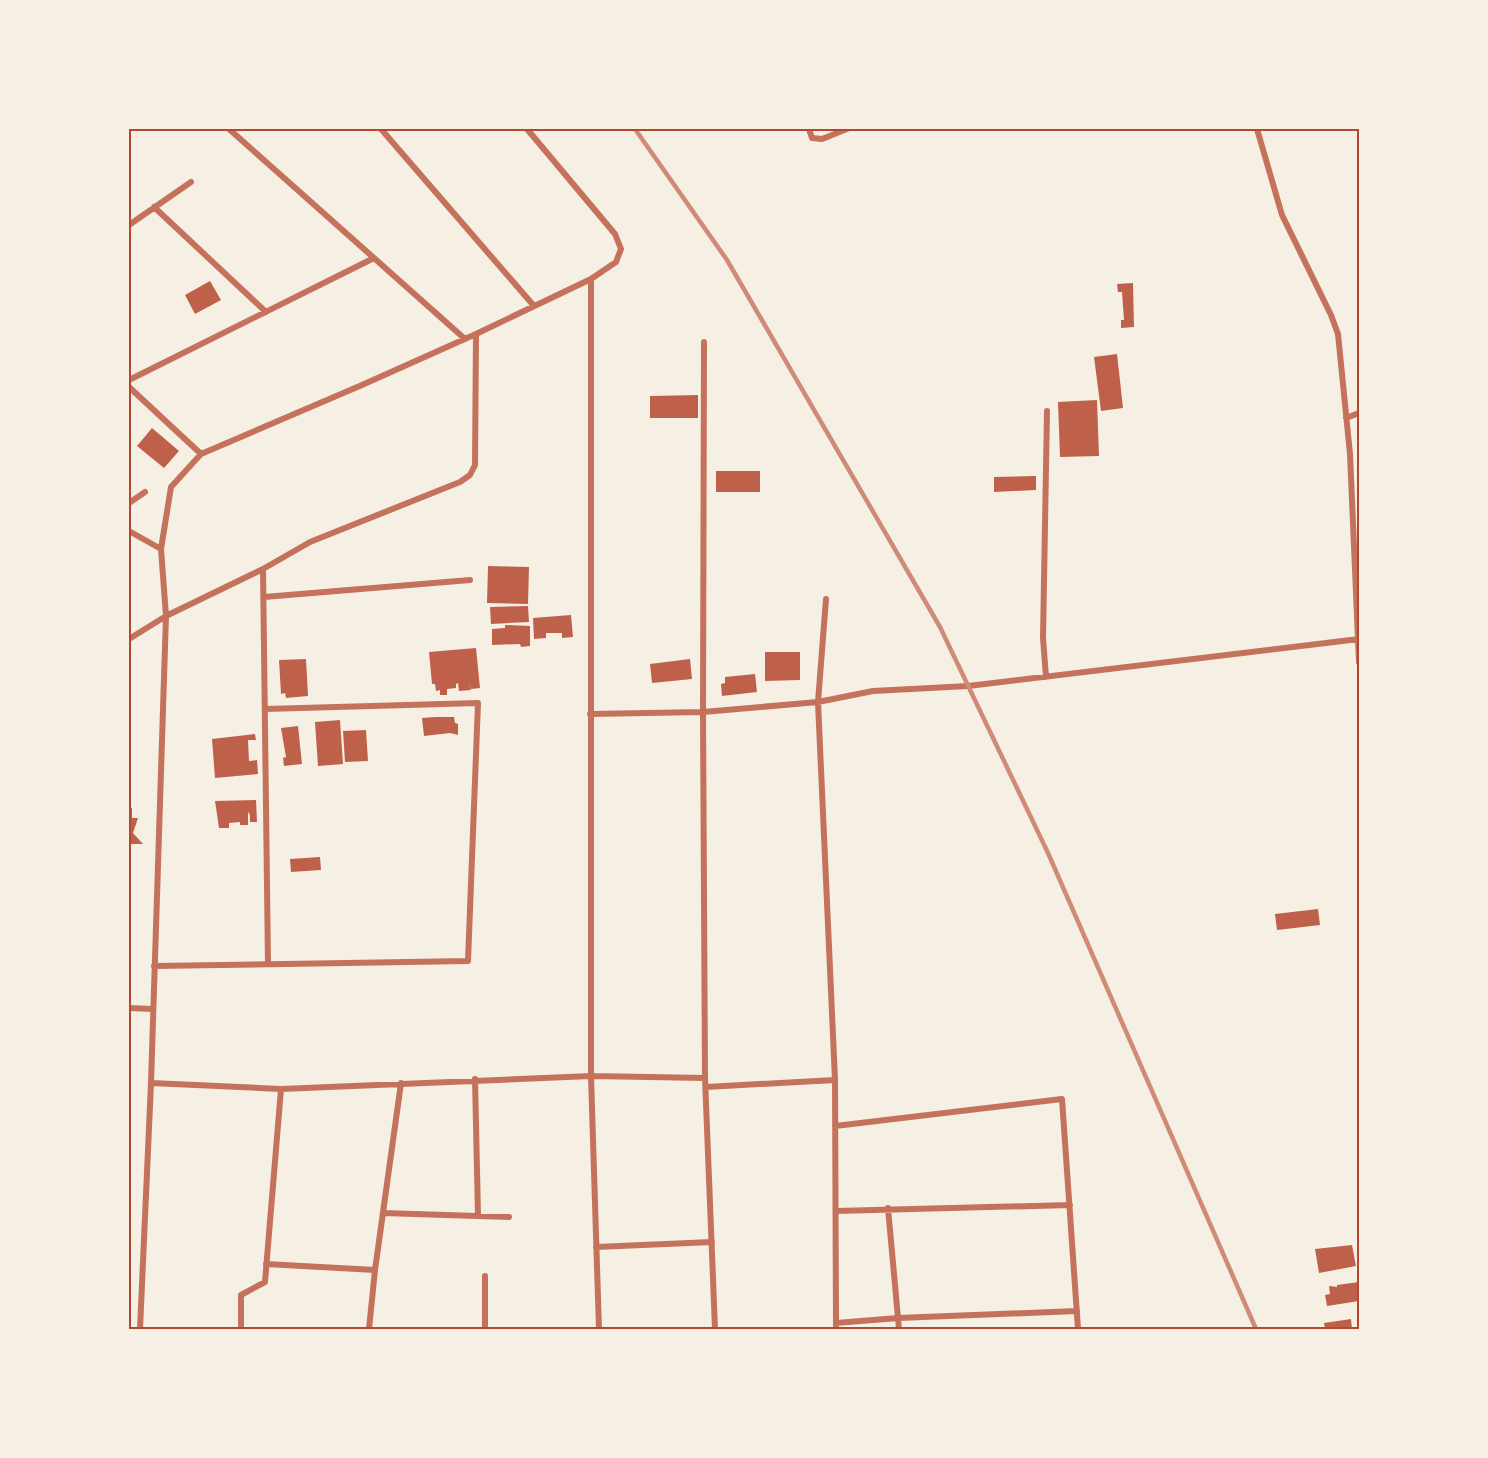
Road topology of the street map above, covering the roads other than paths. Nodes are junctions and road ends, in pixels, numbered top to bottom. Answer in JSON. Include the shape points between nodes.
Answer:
{"nodes":[{"id":1,"x":229,"y":129,"type":"edge"},
{"id":2,"x":381,"y":129,"type":"edge"},
{"id":3,"x":527,"y":129,"type":"edge"},
{"id":4,"x":809,"y":129,"type":"edge"},
{"id":5,"x":847,"y":129,"type":"edge"},
{"id":6,"x":1257,"y":129,"type":"edge"},
{"id":7,"x":191,"y":182,"type":"dead end"},
{"id":8,"x":154,"y":207,"type":"junction"},
{"id":9,"x":129,"y":225,"type":"edge"},
{"id":10,"x":374,"y":258,"type":"junction"},
{"id":11,"x":591,"y":279,"type":"junction"},
{"id":12,"x":534,"y":306,"type":"junction"},
{"id":13,"x":266,"y":312,"type":"junction"},
{"id":14,"x":476,"y":334,"type":"junction"},
{"id":15,"x":465,"y":339,"type":"junction"},
{"id":16,"x":704,"y":342,"type":"dead end"},
{"id":17,"x":129,"y":380,"type":"edge"},
{"id":18,"x":129,"y":387,"type":"edge"},
{"id":19,"x":1047,"y":411,"type":"dead end"},
{"id":20,"x":1359,"y":413,"type":"edge"},
{"id":21,"x":1346,"y":418,"type":"junction"},
{"id":22,"x":201,"y":454,"type":"junction"},
{"id":23,"x":145,"y":492,"type":"dead end"},
{"id":24,"x":129,"y":503,"type":"edge"},
{"id":25,"x":129,"y":531,"type":"edge"},
{"id":26,"x":161,"y":549,"type":"junction"},
{"id":27,"x":263,"y":569,"type":"junction"},
{"id":28,"x":470,"y":580,"type":"dead end"},
{"id":29,"x":264,"y":597,"type":"junction"},
{"id":30,"x":826,"y":599,"type":"dead end"},
{"id":31,"x":166,"y":616,"type":"junction"},
{"id":32,"x":129,"y":639,"type":"edge"},
{"id":33,"x":1358,"y":639,"type":"edge"},
{"id":34,"x":1359,"y":662,"type":"edge"},
{"id":35,"x":1046,"y":677,"type":"junction"},
{"id":36,"x":818,"y":702,"type":"junction"},
{"id":37,"x":265,"y":709,"type":"junction"},
{"id":38,"x":703,"y":712,"type":"junction"},
{"id":39,"x":590,"y":714,"type":"junction"},
{"id":40,"x":268,"y":964,"type":"junction"},
{"id":41,"x":154,"y":966,"type":"junction"},
{"id":42,"x":129,"y":1008,"type":"edge"},
{"id":43,"x":153,"y":1009,"type":"junction"},
{"id":44,"x":591,"y":1076,"type":"junction"},
{"id":45,"x":705,"y":1078,"type":"junction"},
{"id":46,"x":475,"y":1079,"type":"junction"},
{"id":47,"x":835,"y":1080,"type":"junction"},
{"id":48,"x":151,"y":1083,"type":"junction"},
{"id":49,"x":401,"y":1083,"type":"junction"},
{"id":50,"x":706,"y":1087,"type":"junction"},
{"id":51,"x":281,"y":1089,"type":"junction"},
{"id":52,"x":835,"y":1126,"type":"junction"},
{"id":53,"x":1070,"y":1205,"type":"junction"},
{"id":54,"x":888,"y":1208,"type":"junction"},
{"id":55,"x":836,"y":1211,"type":"junction"},
{"id":56,"x":383,"y":1213,"type":"junction"},
{"id":57,"x":478,"y":1216,"type":"junction"},
{"id":58,"x":509,"y":1217,"type":"dead end"},
{"id":59,"x":712,"y":1242,"type":"junction"},
{"id":60,"x":596,"y":1247,"type":"junction"},
{"id":61,"x":266,"y":1264,"type":"junction"},
{"id":62,"x":375,"y":1270,"type":"junction"},
{"id":63,"x":485,"y":1276,"type":"dead end"},
{"id":64,"x":1077,"y":1311,"type":"junction"},
{"id":65,"x":898,"y":1317,"type":"junction"},
{"id":66,"x":836,"y":1326,"type":"edge"},
{"id":67,"x":140,"y":1329,"type":"edge"},
{"id":68,"x":241,"y":1329,"type":"edge"},
{"id":69,"x":369,"y":1329,"type":"edge"},
{"id":70,"x":485,"y":1329,"type":"edge"},
{"id":71,"x":599,"y":1329,"type":"edge"},
{"id":72,"x":715,"y":1329,"type":"edge"},
{"id":73,"x":899,"y":1329,"type":"edge"},
{"id":74,"x":1078,"y":1329,"type":"edge"}],
"edges":[{"from":1,"to":10,"type":"street"},
{"from":2,"to":12,"type":"street"},
{"from":3,"to":11,"type":"street","via":[[619,241],[621,249],[616,262]]},
{"from":4,"to":5,"type":"street","via":[[812,138],[818,140]]},
{"from":6,"to":21,"type":"street","via":[[1282,215],[1338,334]]},
{"from":7,"to":8,"type":"street"},
{"from":8,"to":9,"type":"street"},
{"from":8,"to":13,"type":"street"},
{"from":10,"to":13,"type":"street"},
{"from":10,"to":15,"type":"street"},
{"from":11,"to":12,"type":"street"},
{"from":11,"to":39,"type":"street"},
{"from":12,"to":14,"type":"street"},
{"from":13,"to":17,"type":"street"},
{"from":14,"to":15,"type":"street"},
{"from":14,"to":27,"type":"street","via":[[475,465],[471,475],[310,542]]},
{"from":15,"to":22,"type":"street"},
{"from":16,"to":38,"type":"street"},
{"from":18,"to":22,"type":"street"},
{"from":19,"to":35,"type":"street","via":[[1043,638]]},
{"from":20,"to":21,"type":"street"},
{"from":21,"to":33,"type":"street"},
{"from":22,"to":26,"type":"street","via":[[171,487]]},
{"from":23,"to":24,"type":"street"},
{"from":25,"to":26,"type":"street"},
{"from":26,"to":31,"type":"street"},
{"from":27,"to":29,"type":"street"},
{"from":27,"to":31,"type":"street"},
{"from":28,"to":29,"type":"street"},
{"from":29,"to":37,"type":"street"},
{"from":30,"to":36,"type":"street"},
{"from":31,"to":32,"type":"street"},
{"from":31,"to":41,"type":"street"},
{"from":33,"to":34,"type":"street"},
{"from":33,"to":35,"type":"street"},
{"from":35,"to":36,"type":"street","via":[[873,691]]},
{"from":36,"to":38,"type":"street"},
{"from":36,"to":47,"type":"street"},
{"from":37,"to":40,"type":"street"},
{"from":37,"to":40,"type":"street","via":[[478,703],[468,961]]},
{"from":38,"to":39,"type":"street"},
{"from":38,"to":45,"type":"street"},
{"from":39,"to":44,"type":"street"},
{"from":40,"to":41,"type":"street"},
{"from":41,"to":43,"type":"street"},
{"from":42,"to":43,"type":"street"},
{"from":43,"to":48,"type":"street"},
{"from":44,"to":45,"type":"street"},
{"from":44,"to":46,"type":"street"},
{"from":44,"to":60,"type":"street"},
{"from":45,"to":50,"type":"street"},
{"from":46,"to":49,"type":"street"},
{"from":46,"to":57,"type":"street"},
{"from":47,"to":50,"type":"street"},
{"from":47,"to":52,"type":"street"},
{"from":48,"to":51,"type":"street"},
{"from":48,"to":67,"type":"street"},
{"from":49,"to":51,"type":"street"},
{"from":49,"to":56,"type":"street"},
{"from":50,"to":59,"type":"street"},
{"from":51,"to":61,"type":"street"},
{"from":52,"to":53,"type":"street","via":[[1062,1099]]},
{"from":52,"to":55,"type":"street"},
{"from":53,"to":54,"type":"street"},
{"from":53,"to":64,"type":"street"},
{"from":54,"to":55,"type":"street"},
{"from":54,"to":65,"type":"street"},
{"from":55,"to":66,"type":"street"},
{"from":56,"to":57,"type":"street"},
{"from":56,"to":62,"type":"street"},
{"from":57,"to":58,"type":"street"},
{"from":59,"to":60,"type":"street"},
{"from":59,"to":72,"type":"street"},
{"from":60,"to":71,"type":"street"},
{"from":61,"to":62,"type":"street"},
{"from":61,"to":68,"type":"street","via":[[265,1282],[241,1295]]},
{"from":62,"to":69,"type":"street"},
{"from":63,"to":70,"type":"street"},
{"from":64,"to":65,"type":"street"},
{"from":64,"to":74,"type":"street"},
{"from":65,"to":66,"type":"street"},
{"from":65,"to":73,"type":"street"}]}
